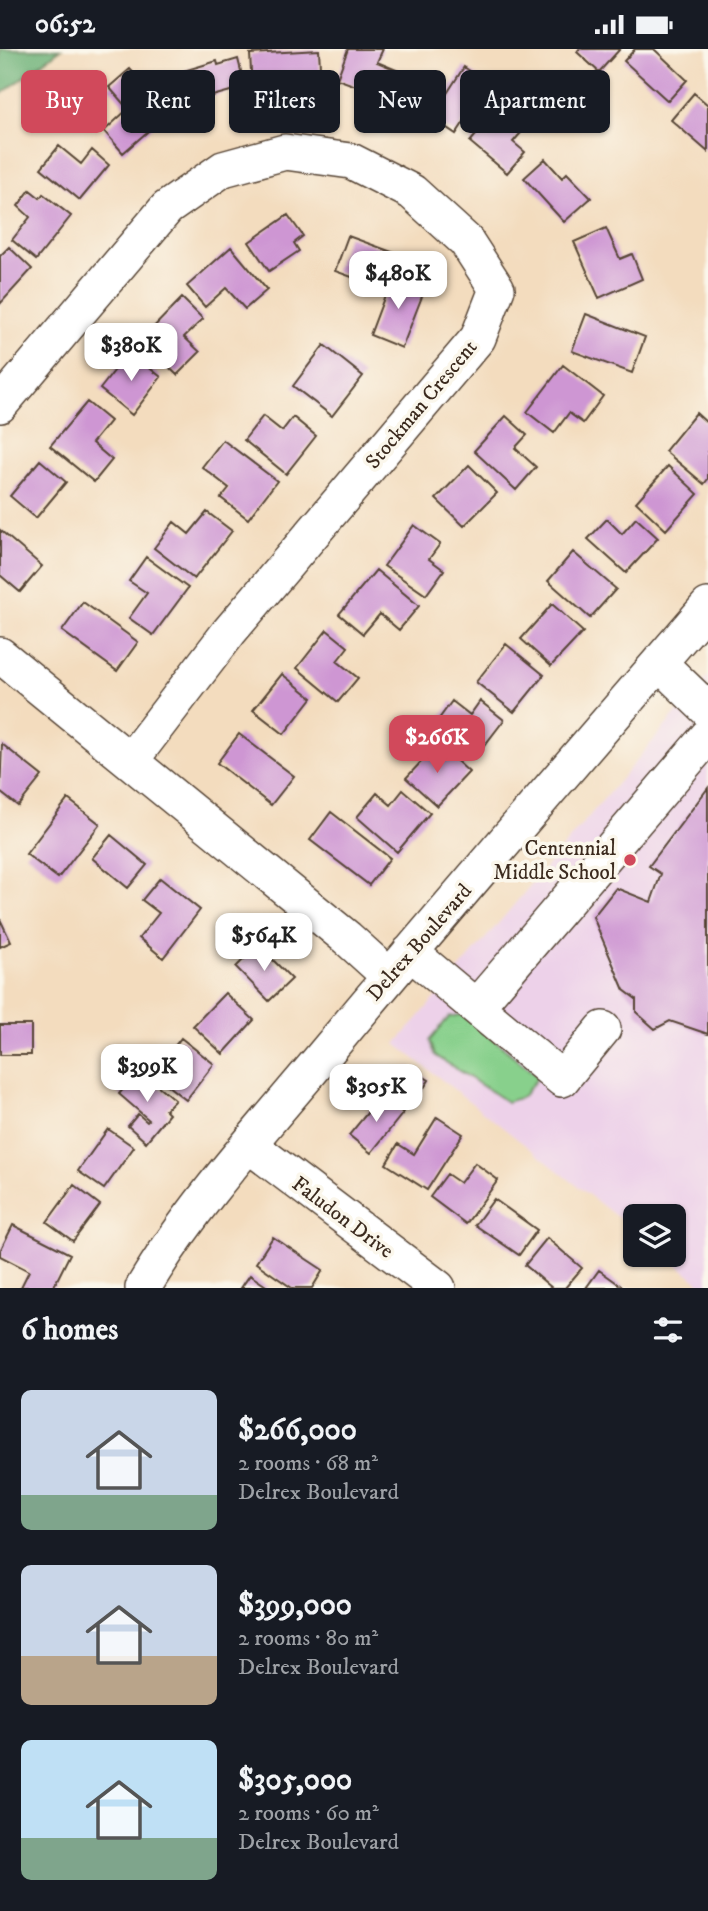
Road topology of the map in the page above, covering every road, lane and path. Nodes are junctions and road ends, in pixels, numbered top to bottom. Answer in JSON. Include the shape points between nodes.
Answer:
{"nodes":[{"id":1,"x":0,"y":405,"type":"edge"},
{"id":2,"x":708,"y":606,"type":"edge"},
{"id":3,"x":0,"y":655,"type":"edge"},
{"id":4,"x":659,"y":663,"type":"junction"},
{"id":5,"x":708,"y":710,"type":"edge"},
{"id":6,"x":708,"y":736,"type":"edge"},
{"id":7,"x":131,"y":760,"type":"junction"},
{"id":8,"x":400,"y":964,"type":"junction"},
{"id":9,"x":476,"y":1007,"type":"junction"},
{"id":10,"x":603,"y":1029,"type":"dead end"},
{"id":11,"x":249,"y":1145,"type":"junction"},
{"id":12,"x":143,"y":1288,"type":"edge"},
{"id":13,"x":438,"y":1288,"type":"edge"}],
"edges":[{"from":1,"to":7,"type":"street","name":"Stockman Crescent","via":[[167,208],[223,169],[285,152],[351,161],[412,192],[466,241],[496,289],[478,338],[229,632]]},
{"from":2,"to":4,"type":"street","name":"Delrex Boulevard"},
{"from":3,"to":7,"type":"street"},
{"from":4,"to":5,"type":"street"},
{"from":4,"to":8,"type":"street","name":"Delrex Boulevard"},
{"from":6,"to":9,"type":"street"},
{"from":7,"to":8,"type":"street","via":[[347,938]]},
{"from":8,"to":9,"type":"street"},
{"from":8,"to":11,"type":"street","name":"Delrex Boulevard"},
{"from":9,"to":10,"type":"street","via":[[562,1079]]},
{"from":11,"to":12,"type":"street","name":"Delrex Boulevard","via":[[166,1250]]},
{"from":11,"to":13,"type":"street","name":"Faludon Drive"}]}
